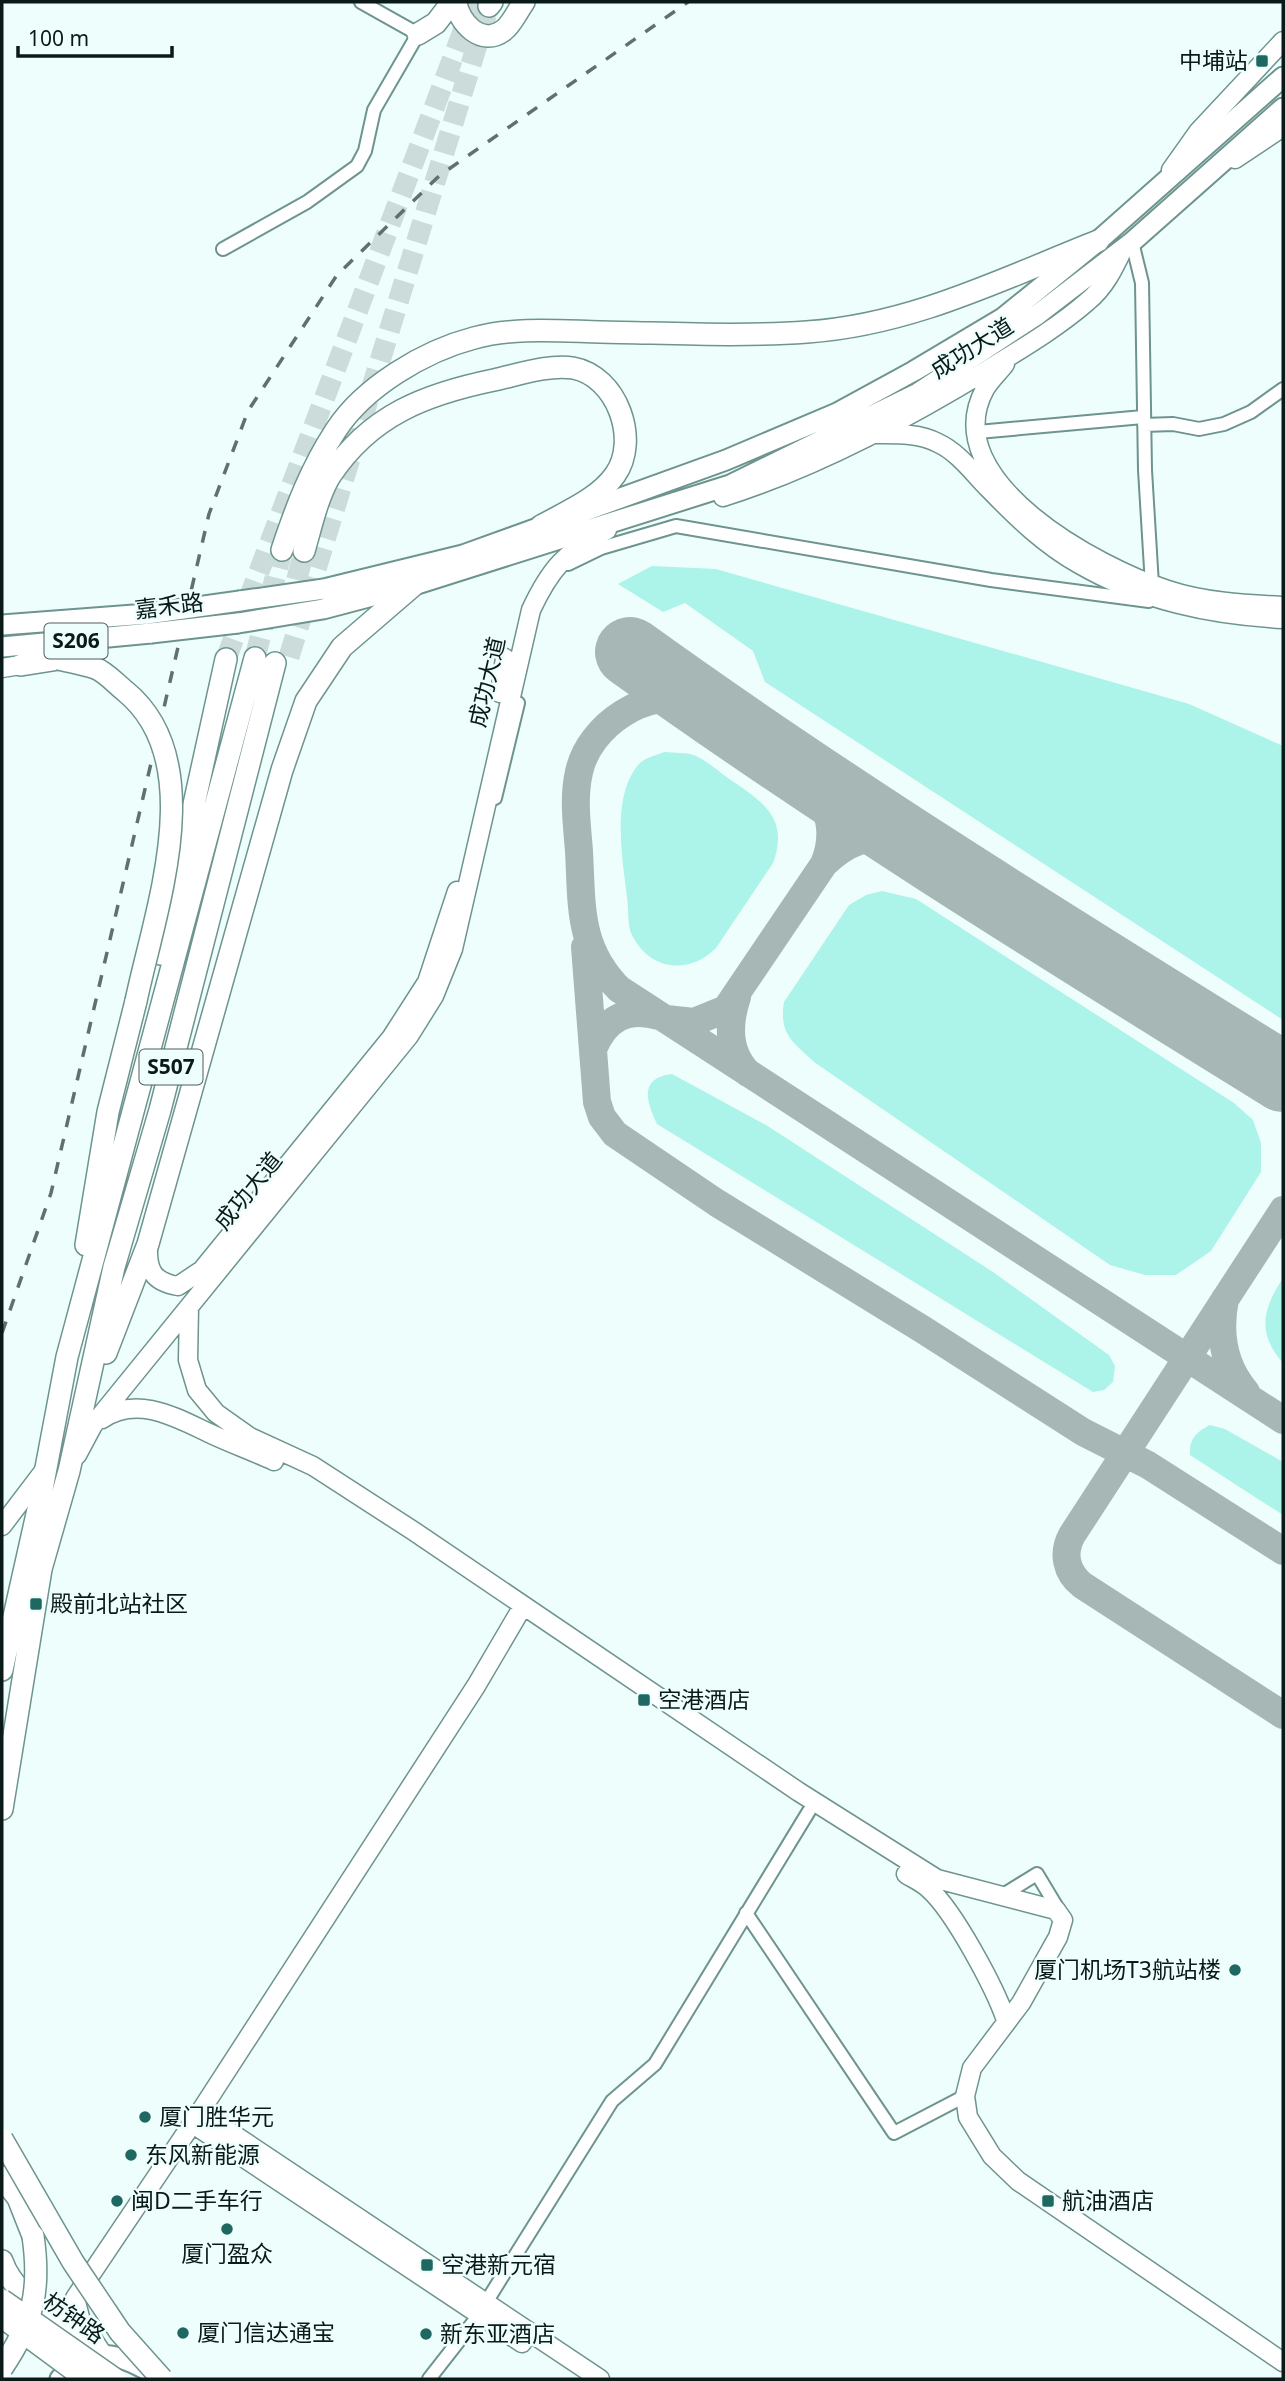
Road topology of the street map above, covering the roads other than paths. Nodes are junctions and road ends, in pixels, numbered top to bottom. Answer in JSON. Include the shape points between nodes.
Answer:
{"nodes":[{"id":1,"x":361,"y":2,"type":"edge"},
{"id":2,"x":454,"y":2,"type":"edge"},
{"id":3,"x":524,"y":2,"type":"edge"},
{"id":4,"x":418,"y":34,"type":"junction"},
{"id":5,"x":1283,"y":41,"type":"edge"},
{"id":6,"x":1283,"y":77,"type":"edge"},
{"id":7,"x":1283,"y":108,"type":"edge"},
{"id":8,"x":1283,"y":127,"type":"edge"},
{"id":9,"x":1209,"y":177,"type":"junction"},
{"id":10,"x":1159,"y":188,"type":"junction"},
{"id":11,"x":1098,"y":241,"type":"junction"},
{"id":12,"x":1127,"y":245,"type":"junction"},
{"id":13,"x":223,"y":249,"type":"dead end"},
{"id":14,"x":1012,"y":355,"type":"junction"},
{"id":15,"x":1283,"y":389,"type":"edge"},
{"id":16,"x":1144,"y":421,"type":"junction"},
{"id":17,"x":978,"y":432,"type":"junction"},
{"id":18,"x":872,"y":434,"type":"junction"},
{"id":19,"x":645,"y":510,"type":"junction"},
{"id":20,"x":541,"y":526,"type":"junction"},
{"id":21,"x":414,"y":585,"type":"junction"},
{"id":22,"x":1153,"y":585,"type":"junction"},
{"id":23,"x":1168,"y":603,"type":"junction"},
{"id":24,"x":1283,"y":607,"type":"edge"},
{"id":25,"x":1283,"y":619,"type":"edge"},
{"id":26,"x":2,"y":625,"type":"edge"},
{"id":27,"x":2,"y":647,"type":"edge"},
{"id":28,"x":58,"y":651,"type":"junction"},
{"id":29,"x":505,"y":658,"type":"dead end"},
{"id":30,"x":226,"y":659,"type":"tunnel mouth"},
{"id":31,"x":11,"y":666,"type":"edge"},
{"id":32,"x":473,"y":868,"type":"junction"},
{"id":33,"x":148,"y":1244,"type":"junction"},
{"id":34,"x":88,"y":1285,"type":"junction"},
{"id":35,"x":189,"y":1307,"type":"junction"},
{"id":36,"x":67,"y":1357,"type":"junction"},
{"id":37,"x":86,"y":1424,"type":"junction"},
{"id":38,"x":43,"y":1472,"type":"junction"},
{"id":39,"x":2,"y":1527,"type":"edge"},
{"id":40,"x":521,"y":1611,"type":"junction"},
{"id":41,"x":2,"y":1671,"type":"edge"},
{"id":42,"x":2,"y":1809,"type":"edge"},
{"id":43,"x":809,"y":1811,"type":"junction"},
{"id":44,"x":1003,"y":1895,"type":"junction"},
{"id":45,"x":746,"y":1913,"type":"junction"},
{"id":46,"x":1061,"y":1915,"type":"junction"},
{"id":47,"x":1006,"y":2020,"type":"junction"},
{"id":48,"x":965,"y":2096,"type":"junction"},
{"id":49,"x":196,"y":2118,"type":"junction"},
{"id":50,"x":2,"y":2139,"type":"edge"},
{"id":51,"x":2,"y":2177,"type":"edge"},
{"id":52,"x":2,"y":2261,"type":"edge"},
{"id":53,"x":2,"y":2300,"type":"edge"},
{"id":54,"x":482,"y":2309,"type":"junction"},
{"id":55,"x":2,"y":2318,"type":"edge"},
{"id":56,"x":104,"y":2356,"type":"junction"},
{"id":57,"x":1283,"y":2362,"type":"edge"},
{"id":58,"x":2,"y":2368,"type":"edge"},
{"id":59,"x":60,"y":2379,"type":"edge"},
{"id":60,"x":86,"y":2379,"type":"edge"},
{"id":61,"x":116,"y":2379,"type":"edge"},
{"id":62,"x":163,"y":2379,"type":"edge"},
{"id":63,"x":429,"y":2379,"type":"edge"},
{"id":64,"x":580,"y":2379,"type":"edge"},
{"id":65,"x":600,"y":2379,"type":"edge"}],
"edges":[{"from":1,"to":4,"type":"street"},
{"from":2,"to":3,"type":"highway","via":[[457,15],[473,32],[493,36],[505,30]]},
{"from":2,"to":4,"type":"highway","via":[[436,23]]},
{"from":4,"to":13,"type":"street","via":[[374,110],[357,166],[307,202]]},
{"from":5,"to":10,"type":"main road","via":[[1198,132]]},
{"from":6,"to":10,"type":"main road","name":"嘉禾路"},
{"from":7,"to":9,"type":"main road","name":"嘉禾路"},
{"from":8,"to":9,"type":"main road"},
{"from":9,"to":12,"type":"main road","name":"嘉禾路"},
{"from":10,"to":11,"type":"main road","name":"嘉禾路"},
{"from":11,"to":20,"type":"main road","name":"嘉禾路","via":[[1003,317],[837,413],[726,460]]},
{"from":11,"to":20,"type":"highway","name":"成功大道","via":[[971,295],[875,322],[807,332],[533,331],[474,338],[420,359],[382,382],[337,427],[301,494],[293,551],[330,477],[393,412],[429,396],[536,371],[573,368],[613,395],[623,420],[625,449],[615,475],[592,497]]},
{"from":12,"to":14,"type":"main road","name":"成功大道","via":[[1112,274],[1090,300]]},
{"from":12,"to":16,"type":"street","via":[[1142,283]]},
{"from":12,"to":19,"type":"main road","name":"嘉禾路","via":[[1037,315],[918,393],[730,485]]},
{"from":14,"to":17,"type":"main road","via":[[985,390],[977,415]]},
{"from":14,"to":18,"type":"main road","name":"成功大道"},
{"from":15,"to":16,"type":"street","via":[[1224,424],[1199,429]]},
{"from":16,"to":17,"type":"street"},
{"from":16,"to":22,"type":"street"},
{"from":17,"to":22,"type":"main road","via":[[985,463],[996,479],[1041,522],[1085,553]]},
{"from":18,"to":19,"type":"main road","name":"成功大道","via":[[726,496]]},
{"from":18,"to":23,"type":"main road","via":[[908,434],[938,443],[1041,539],[1079,564]]},
{"from":19,"to":21,"type":"main road","name":"嘉禾路"},
{"from":19,"to":32,"type":"main road","name":"成功大道","via":[[576,546],[547,576],[524,637]]},
{"from":20,"to":26,"type":"main road","name":"嘉禾路","number":"S206","bridge":true,"via":[[463,555],[324,589],[147,614]]},
{"from":21,"to":28,"type":"main road","name":"嘉禾路","number":"S206","bridge":true,"via":[[323,610],[151,633]]},
{"from":21,"to":33,"type":"highway","via":[[342,647],[306,701],[282,770]]},
{"from":22,"to":24,"type":"main road","via":[[1219,601]]},
{"from":23,"to":25,"type":"main road"},
{"from":23,"to":32,"type":"street","via":[[990,580],[676,526],[601,548],[573,559],[549,586],[535,620],[506,765]]},
{"from":27,"to":28,"type":"main road","name":"嘉禾路","number":"S206"},
{"from":28,"to":31,"type":"highway"},
{"from":28,"to":36,"type":"highway","bridge":true,"via":[[98,669],[134,698],[163,745],[174,806],[136,1001],[108,1112]]},
{"from":29,"to":33,"type":"main road","name":"成功大道","via":[[459,884],[427,982],[391,1038],[202,1270],[178,1286],[165,1284],[147,1266]]},
{"from":30,"to":34,"type":"highway","number":"S507"},
{"from":32,"to":35,"type":"main road","name":"成功大道","via":[[453,950],[434,996],[409,1036]]},
{"from":33,"to":37,"type":"highway"},
{"from":34,"to":36,"type":"highway","number":"S507"},
{"from":34,"to":37,"type":"highway","number":"S507","via":[[273,659],[160,1110],[114,1267]]},
{"from":35,"to":37,"type":"main road","name":"成功大道"},
{"from":35,"to":40,"type":"main road","via":[[188,1360],[197,1391],[216,1413],[250,1437],[324,1473]]},
{"from":36,"to":38,"type":"highway","number":"S507"},
{"from":37,"to":40,"type":"main road","via":[[113,1411],[142,1408],[168,1413],[307,1474]]},
{"from":37,"to":42,"type":"highway","number":"S507","via":[[41,1569]]},
{"from":38,"to":39,"type":"main road"},
{"from":38,"to":41,"type":"highway","number":"S507"},
{"from":40,"to":43,"type":"main road"},
{"from":40,"to":44,"type":"main road","via":[[937,1879]]},
{"from":40,"to":49,"type":"main road"},
{"from":43,"to":45,"type":"street"},
{"from":43,"to":47,"type":"main road","via":[[930,1890],[989,1978]]},
{"from":44,"to":46,"type":"main road","via":[[1050,1906]]},
{"from":44,"to":46,"type":"street","via":[[1037,1874]]},
{"from":45,"to":48,"type":"street","via":[[894,2133]]},
{"from":45,"to":54,"type":"street","via":[[654,2064],[612,2101]]},
{"from":46,"to":47,"type":"main road","via":[[1058,1937]]},
{"from":47,"to":48,"type":"main road","via":[[972,2068]]},
{"from":48,"to":57,"type":"main road","via":[[968,2118],[992,2156],[1018,2181]]},
{"from":49,"to":54,"type":"main road"},
{"from":49,"to":56,"type":"main road","via":[[75,2298],[81,2321]]},
{"from":50,"to":62,"type":"highway","bridge":true,"via":[[73,2262],[120,2332]]},
{"from":51,"to":58,"type":"highway","bridge":true,"via":[[19,2199],[33,2236],[38,2271],[33,2313]]},
{"from":52,"to":56,"type":"highway","via":[[22,2293]]},
{"from":53,"to":61,"type":"highway","name":"枋钟路","bridge":true},
{"from":54,"to":63,"type":"street"},
{"from":54,"to":64,"type":"main road"},
{"from":54,"to":65,"type":"main road"},
{"from":55,"to":60,"type":"highway","name":"枋钟路","bridge":true},
{"from":56,"to":59,"type":"main road","via":[[78,2362]]},
{"from":56,"to":62,"type":"main road","via":[[120,2356]]}]}
